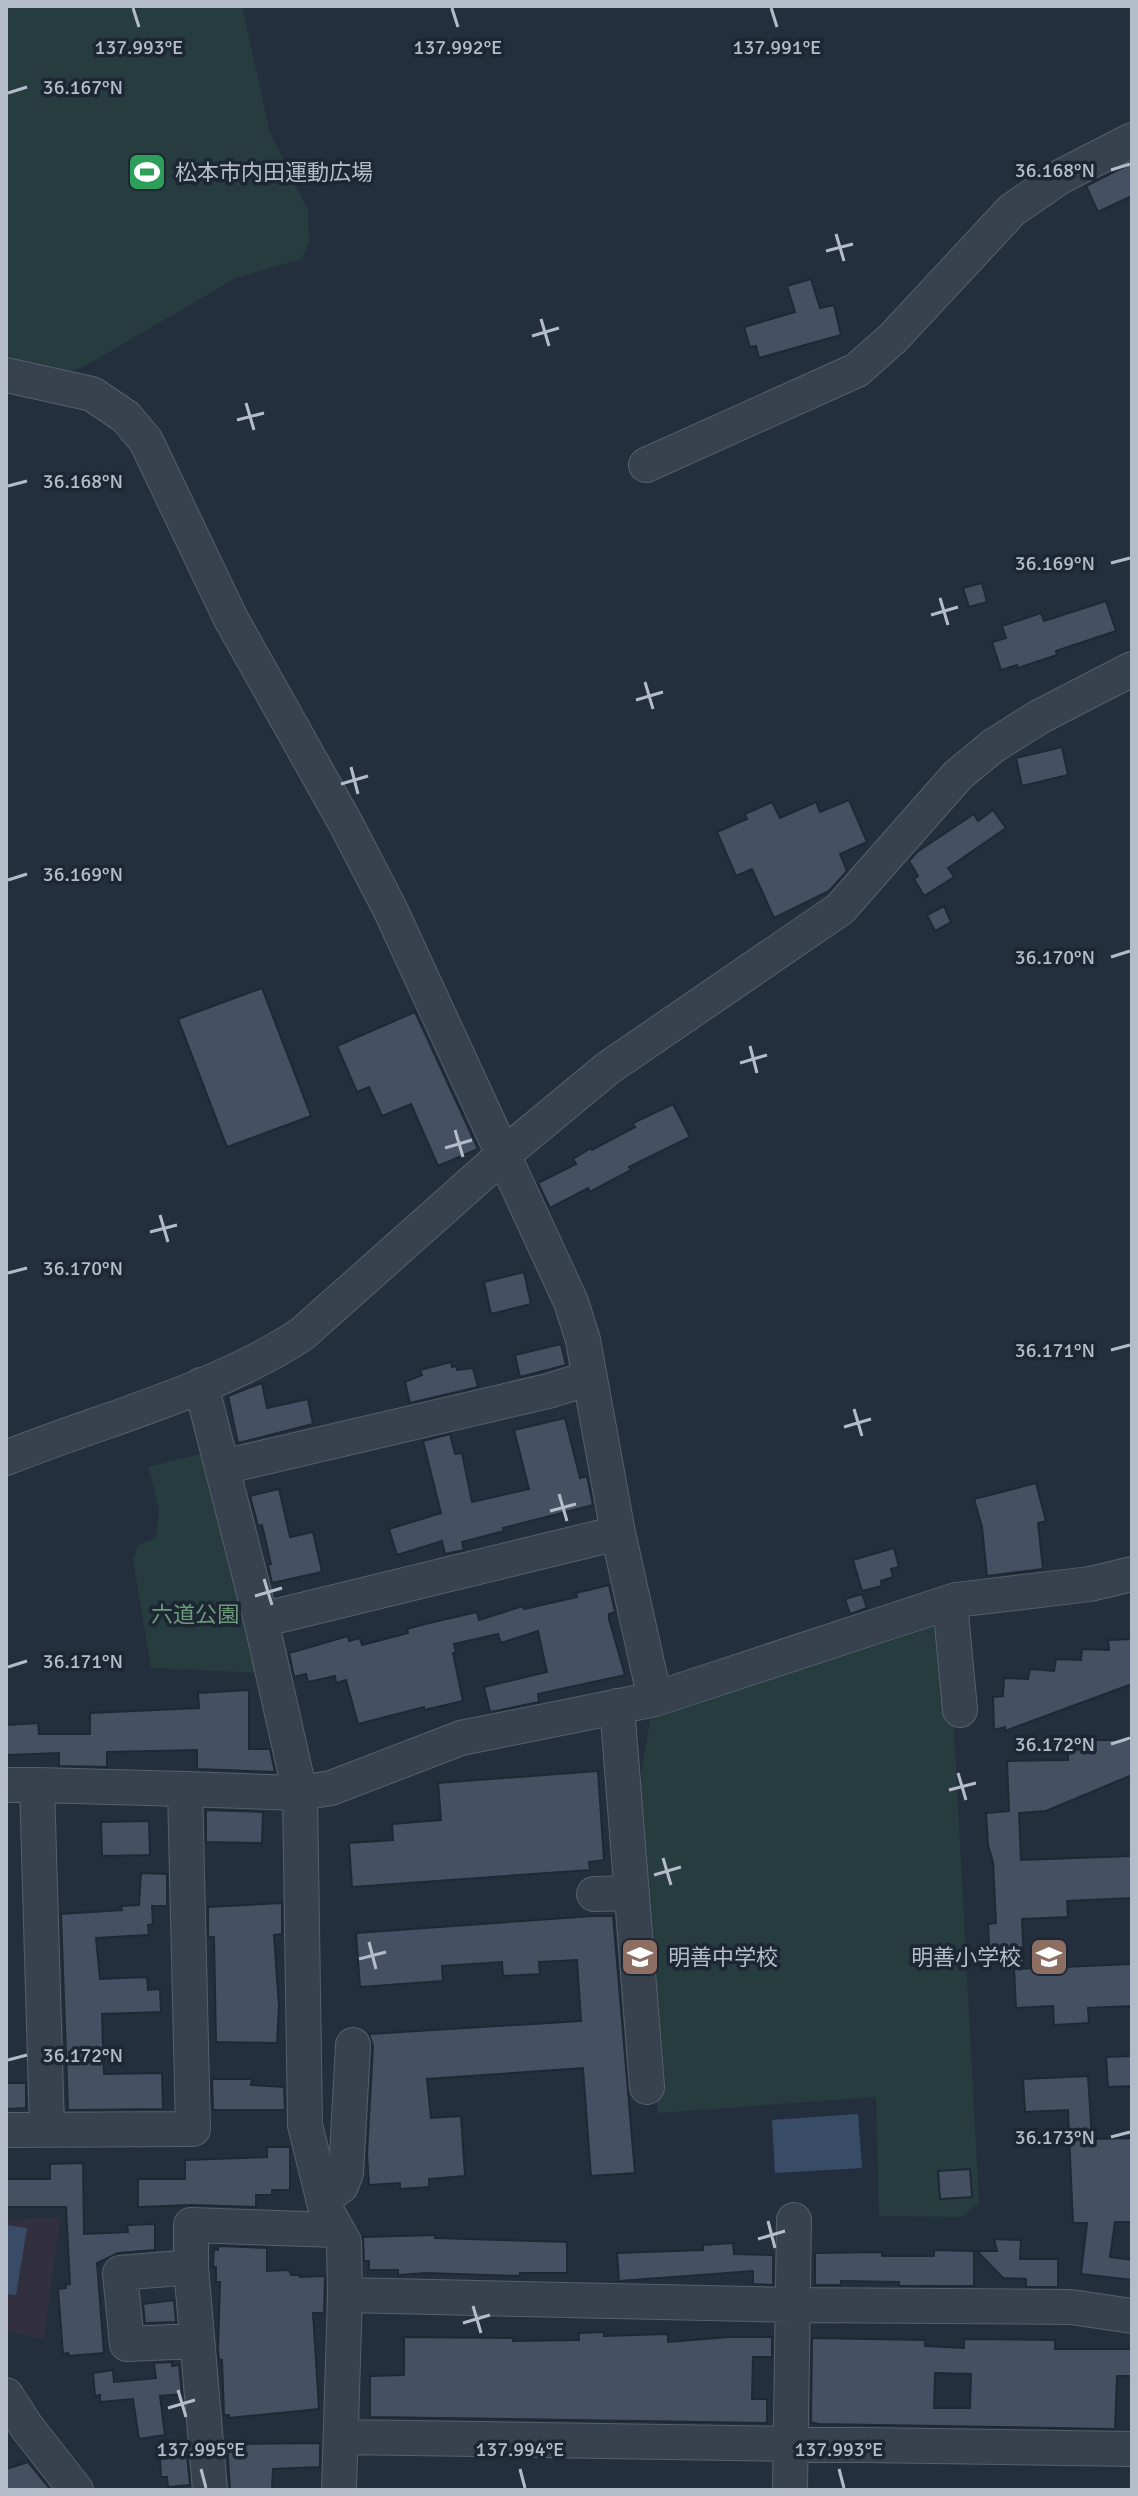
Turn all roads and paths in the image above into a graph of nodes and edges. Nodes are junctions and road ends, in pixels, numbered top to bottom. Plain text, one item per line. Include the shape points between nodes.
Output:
1 (1132, 140) edge
2 (6, 375) edge
3 (646, 465) dead end
4 (1132, 669) edge
5 (502, 1156) junction
6 (590, 1378) junction
7 (201, 1385) junction
8 (6, 1458) edge
9 (223, 1467) junction
10 (618, 1533) junction
11 (1132, 1574) edge
12 (951, 1611) junction
13 (261, 1620) junction
14 (655, 1699) junction
15 (617, 1706) junction
16 (960, 1710) dead end
17 (22, 1785) edge
18 (185, 1789) junction
19 (300, 1793) junction
20 (632, 1893) junction
21 (594, 1894) dead end
22 (353, 2045) dead end
23 (647, 2087) dead end
24 (47, 2129) junction
25 (6, 2130) edge
26 (331, 2207) junction
27 (794, 2220) dead end
28 (191, 2267) junction
29 (345, 2295) junction
30 (793, 2305) junction
31 (1132, 2316) edge
32 (196, 2341) junction
33 (6, 2395) edge
34 (341, 2437) junction
35 (790, 2445) junction
36 (1132, 2449) edge
37 (76, 2490) edge
38 (210, 2490) edge
39 (339, 2490) edge
40 (790, 2490) edge

1 - 3 street via 1060,177 1012,210 857,370
2 - 5 street via 92,394 126,417 146,441 231,619 390,909
4 - 5 street via 993,746 958,775 840,909 608,1068
5 - 6 street via 571,1302
5 - 7 street via 302,1334 268,1357
6 - 9 street
6 - 10 street
7 - 8 street
7 - 9 street
9 - 13 street
10 - 13 street
10 - 14 street
11 - 12 street
12 - 14 street
12 - 16 street
13 - 19 street
14 - 15 street
15 - 19 street via 461,1738 331,1788
15 - 20 street
17 - 18 street
17 - 24 street
18 - 19 street
18 - 24 street via 193,2129
19 - 26 street via 305,2125
20 - 21 street
20 - 23 street
22 - 26 street via 346,2173
24 - 25 street
26 - 28 street via 191,2225
26 - 29 street via 344,2242
27 - 30 street
28 - 32 street
28 - 32 street via 120,2273 127,2344
29 - 30 street
29 - 34 street
30 - 31 street via 1071,2307
30 - 35 street
32 - 38 street
33 - 37 street
34 - 35 street
34 - 39 street
35 - 36 street
35 - 40 street

